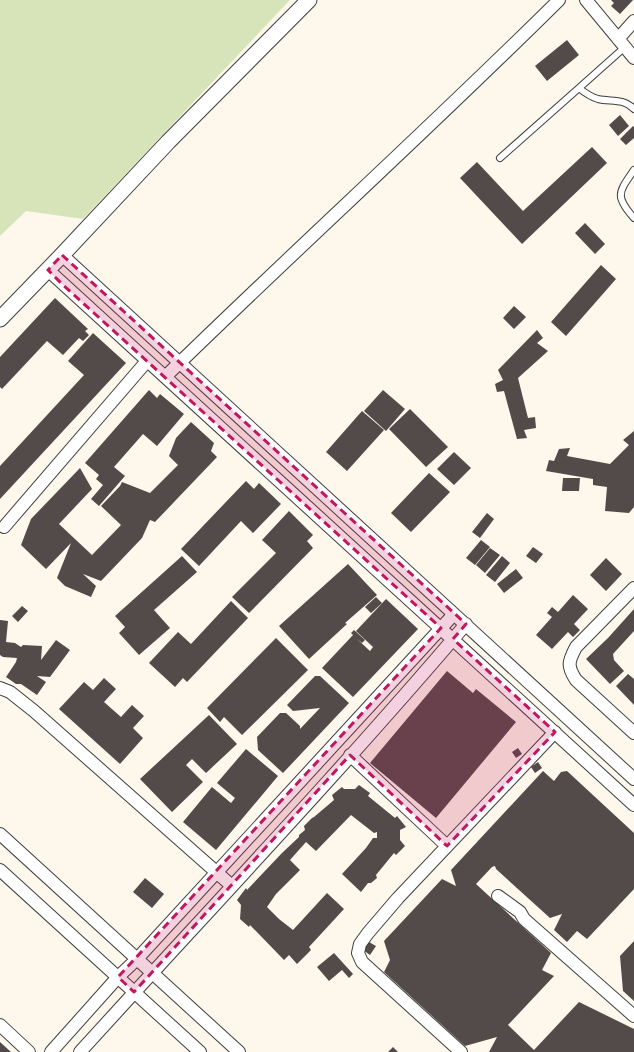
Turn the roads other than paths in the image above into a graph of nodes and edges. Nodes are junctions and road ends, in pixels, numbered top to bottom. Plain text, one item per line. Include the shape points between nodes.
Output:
1 (309, 0) edge
2 (559, 0) edge
3 (586, 0) edge
4 (634, 21) edge
5 (621, 43) junction
6 (634, 58) edge
7 (579, 88) junction
8 (634, 109) edge
9 (500, 158) dead end
10 (634, 170) edge
11 (634, 218) edge
12 (62, 255) junction
13 (48, 270) junction
14 (0, 319) edge
15 (147, 361) junction
16 (180, 363) junction
17 (166, 377) junction
18 (4, 527) dead end
19 (634, 588) edge
20 (454, 614) junction
21 (466, 624) junction
22 (441, 628) junction
23 (453, 639) junction
24 (0, 688) edge
25 (555, 732) junction
26 (634, 733) edge
27 (350, 755) junction
28 (634, 779) edge
29 (634, 805) edge
30 (0, 834) edge
31 (447, 846) junction
32 (0, 870) edge
33 (216, 873) junction
34 (232, 886) junction
35 (498, 896) dead end
36 (137, 959) junction
37 (152, 973) junction
38 (118, 977) junction
39 (134, 992) junction
40 (634, 1016) edge
41 (0, 1025) edge
42 (29, 1052) edge
43 (51, 1052) edge
44 (80, 1052) edge
45 (200, 1052) edge
46 (238, 1052) edge
47 (461, 1052) edge

1 - 12 street via 168,142
2 - 16 street
3 - 5 street
4 - 5 street
5 - 6 street
5 - 7 lane
7 - 8 lane via 600,100 617,100 629,104
7 - 9 lane
10 - 11 lane via 621,189 624,207
12 - 13 street
12 - 16 street
13 - 14 street
13 - 15 street
15 - 17 street
15 - 18 street
16 - 17 street
16 - 20 street
17 - 22 street
19 - 26 street via 576,648 568,664 576,680
20 - 21 street
20 - 22 street
21 - 23 street
21 - 28 street
22 - 23 street
22 - 33 street
23 - 25 street
23 - 27 street
24 - 33 street via 10,692 34,711
25 - 29 street
25 - 31 street
27 - 31 street
27 - 34 street
30 - 36 street
31 - 47 street via 368,933 360,944 358,953 362,962
32 - 38 street
33 - 34 street
33 - 36 street
34 - 37 street
35 - 40 street via 520,912 524,919
36 - 37 street
36 - 38 street
37 - 39 street
37 - 46 street
38 - 39 street
38 - 43 street
39 - 44 street
39 - 45 street
41 - 42 street

